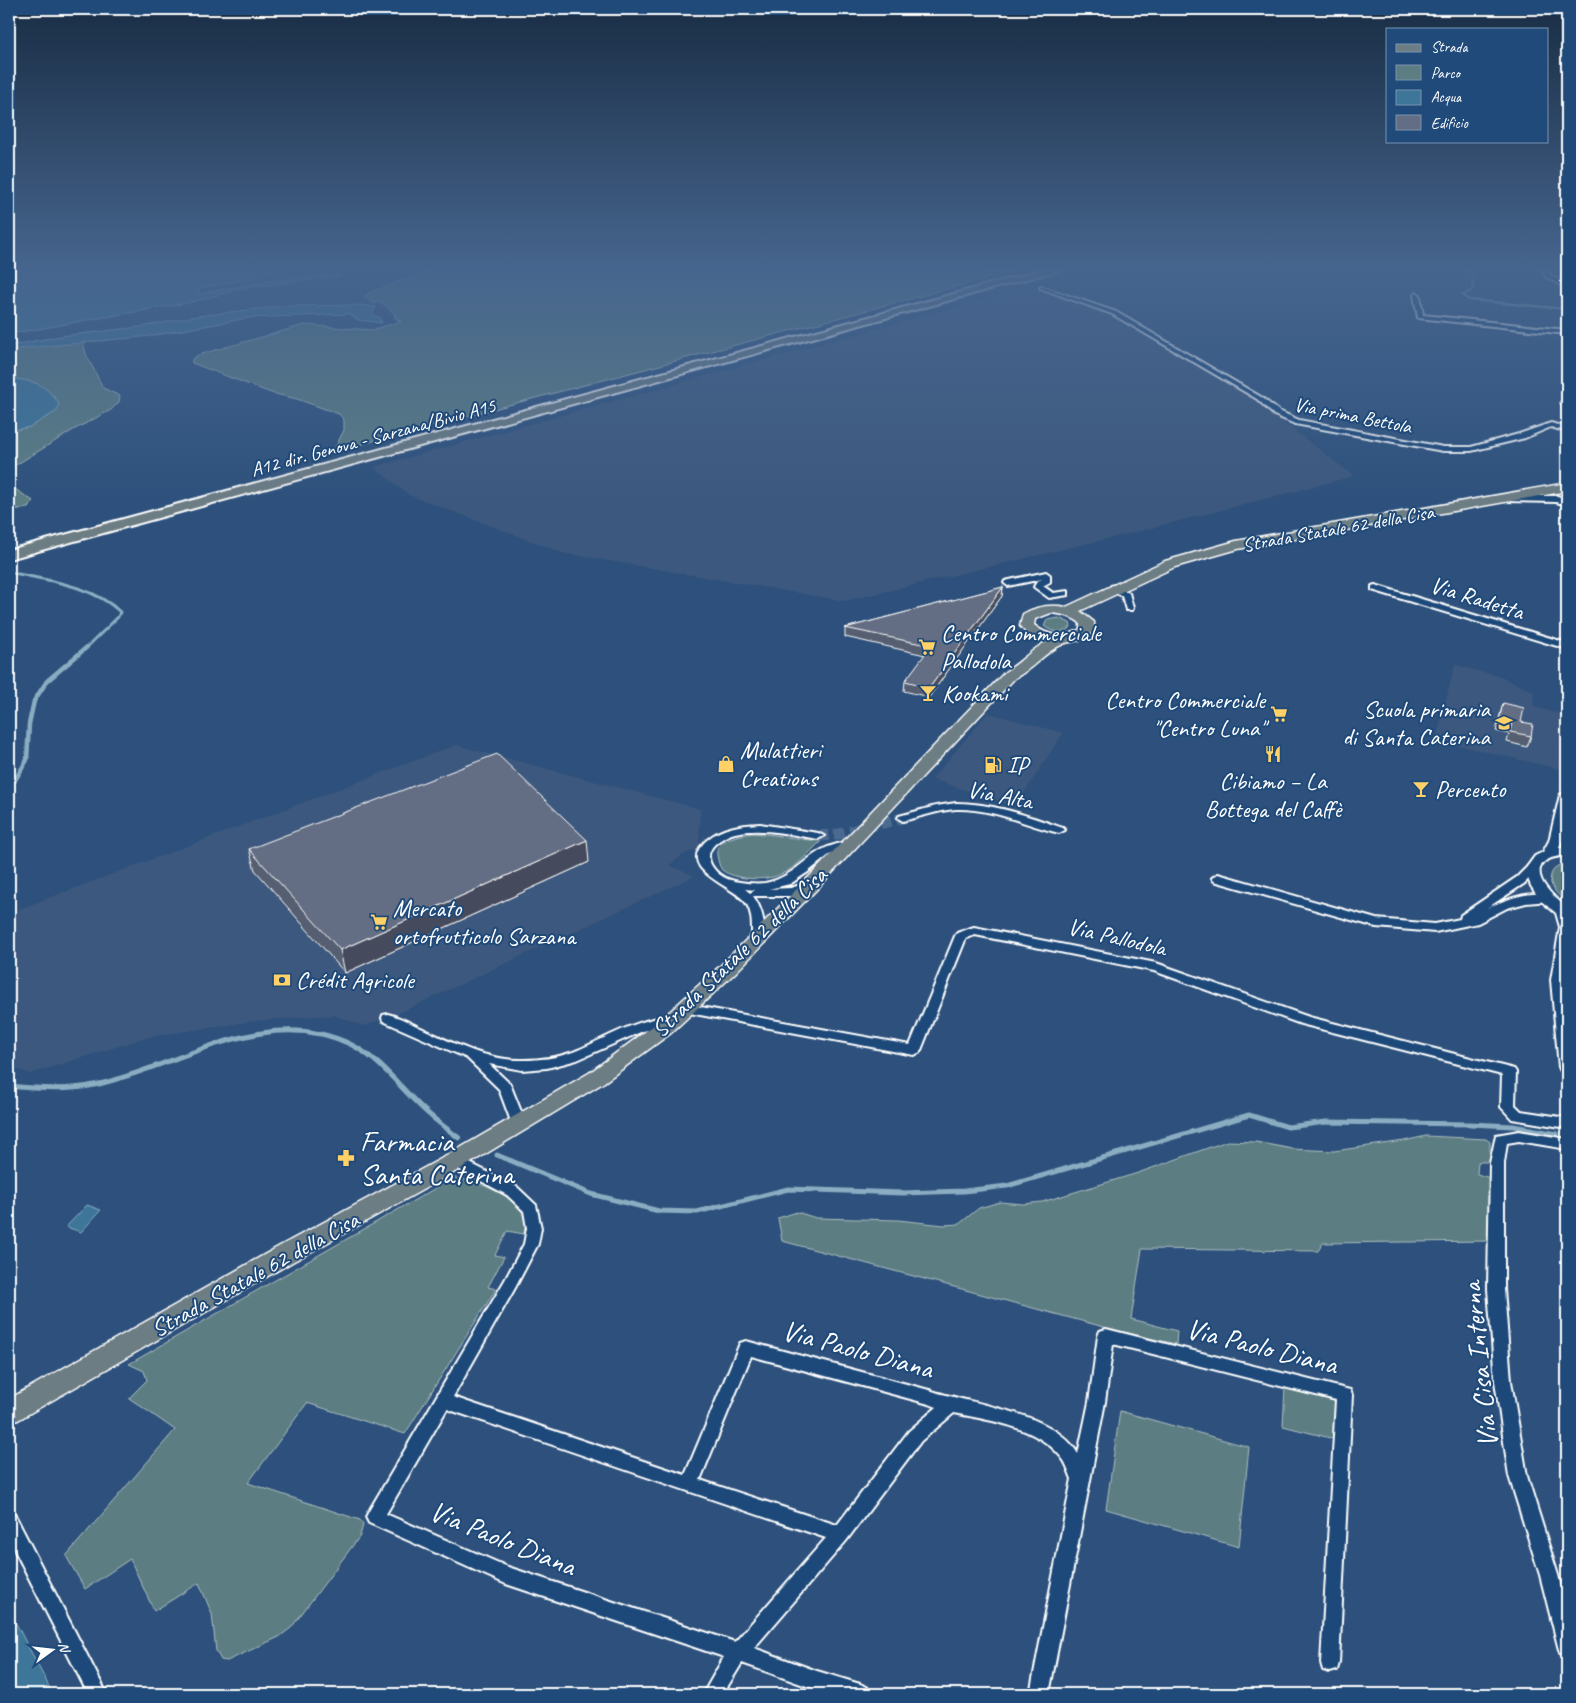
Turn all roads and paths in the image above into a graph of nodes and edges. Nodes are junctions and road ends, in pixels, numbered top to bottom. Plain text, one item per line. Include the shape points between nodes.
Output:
1 (753, 346) edge
2 (774, 346) edge
3 (1171, 346) edge
4 (1567, 398) edge
5 (1567, 407) edge
6 (1567, 430) edge
7 (1567, 489) edge
8 (1505, 499) junction
9 (1567, 502) edge
10 (9, 547) edge
11 (9, 555) edge
12 (1008, 582) dead end
13 (1114, 588) junction
14 (1375, 588) dead end
15 (1065, 593) dead end
16 (1128, 608) dead end
17 (1068, 611) junction
18 (1086, 622) junction
19 (1031, 630) junction
20 (1062, 639) junction
21 (1567, 646) edge
22 (1010, 675) junction
23 (1567, 795) edge
24 (903, 818) tunnel mouth
25 (1059, 830) dead end
26 (818, 836) tunnel mouth
27 (849, 844) junction
28 (1567, 851) edge
29 (1548, 855) junction
30 (1534, 866) junction
31 (1218, 878) dead end
32 (728, 883) junction
33 (811, 885) junction
34 (1545, 898) junction
35 (1565, 912) edge
36 (1455, 924) junction
37 (758, 940) junction
38 (1567, 957) edge
39 (1559, 980) junction
40 (678, 1014) junction
41 (388, 1018) dead end
42 (472, 1057) junction
43 (1567, 1067) edge
44 (1567, 1123) edge
45 (519, 1124) junction
46 (1567, 1144) edge
47 (456, 1162) junction
48 (442, 1400) junction
49 (951, 1405) junction
50 (9, 1412) edge
51 (1081, 1479) junction
52 (690, 1483) junction
53 (9, 1521) edge
54 (840, 1535) junction
55 (1567, 1646) edge
56 (738, 1652) junction
57 (1330, 1663) dead end
58 (98, 1694) edge
59 (712, 1694) edge
60 (860, 1694) edge
61 (1040, 1694) edge

1 - 10 highway
2 - 11 highway, A12 dir. Genova - Sarzana/Bivio A15
3 - 6 street, Via prima Bettola via 1259,398 1281,417 1298,422 1443,449 1471,450 1551,424
4 - 5 street
7 - 8 main road, Strada Statale 62 della Cisa
8 - 9 street via 1557,499
8 - 13 main road, Strada Statale 62 della Cisa via 1236,545 1170,564
12 - 15 street via 1046,575 1046,582 1040,583 1038,588 1052,596
13 - 16 street via 1126,595
13 - 17 main road, Strada Statale 62 della Cisa
13 - 18 main road, Strada Statale 62 della Cisa via 1092,605
14 - 21 street, Via Radetta
17 - 18 main road
17 - 19 main road, Strada Statale 62 della Cisa via 1051,609 1032,614 1026,621
18 - 20 main road, Strada Statale 62 della Cisa via 1088,627 1084,633
19 - 20 main road via 1048,638
19 - 22 main road, Strada Statale 62 della Cisa via 1030,648 1012,668
20 - 22 main road, Strada Statale 62 della Cisa via 1040,651
22 - 27 main road, Strada Statale 62 della Cisa
23 - 29 street via 1556,840
24 - 25 street, Via Alta via 934,809 980,807
26 - 32 street via 754,828 713,838 702,860 708,871
27 - 32 street via 825,852 786,881 763,887
27 - 33 main road, Strada Statale 62 della Cisa
28 - 29 street
29 - 30 street
30 - 34 street via 1536,887
30 - 36 street via 1522,880
31 - 36 street via 1376,923 1435,928
32 - 33 street via 764,894 792,892
32 - 37 street via 750,898 759,924
33 - 37 main road, Strada Statale 62 della Cisa
34 - 35 street
34 - 36 street via 1503,905 1474,920
35 - 39 street via 1567,927
37 - 40 main road, Strada Statale 62 della Cisa
38 - 39 street
39 - 43 street
40 - 42 street via 573,1057 536,1066 515,1066
40 - 44 street, Via Pallodola via 914,1050 961,936 974,931 1156,967 1306,1020 1509,1072 1508,1107 1517,1115
40 - 45 main road, Strada Statale 62 della Cisa via 596,1078
41 - 42 street
42 - 45 street via 505,1087
45 - 47 main road, Strada Statale 62 della Cisa
46 - 55 street, Via Cisa Interna via 1519,1136 1501,1140 1497,1164 1496,1289 1502,1381 1518,1476
47 - 48 street, Via Paolo Diana via 512,1191 530,1209 534,1228 531,1244 510,1284
47 - 50 main road, Strada Statale 62 della Cisa via 286,1254
48 - 52 street
48 - 56 street, Via Paolo Diana via 376,1518 506,1575
49 - 51 street, Via Paolo Diana via 1030,1426 1050,1435 1069,1453
49 - 52 street, Via Paolo Diana via 746,1348
49 - 54 street, Via Paolo Diana via 916,1436
51 - 57 street, Via Paolo Diana via 1106,1336 1344,1395
51 - 61 street, Via Paolo Diana
52 - 54 street
53 - 58 street
54 - 56 street, Via Paolo Diana
56 - 59 street, Via Paolo Diana
56 - 60 street, Via Paolo Diana

